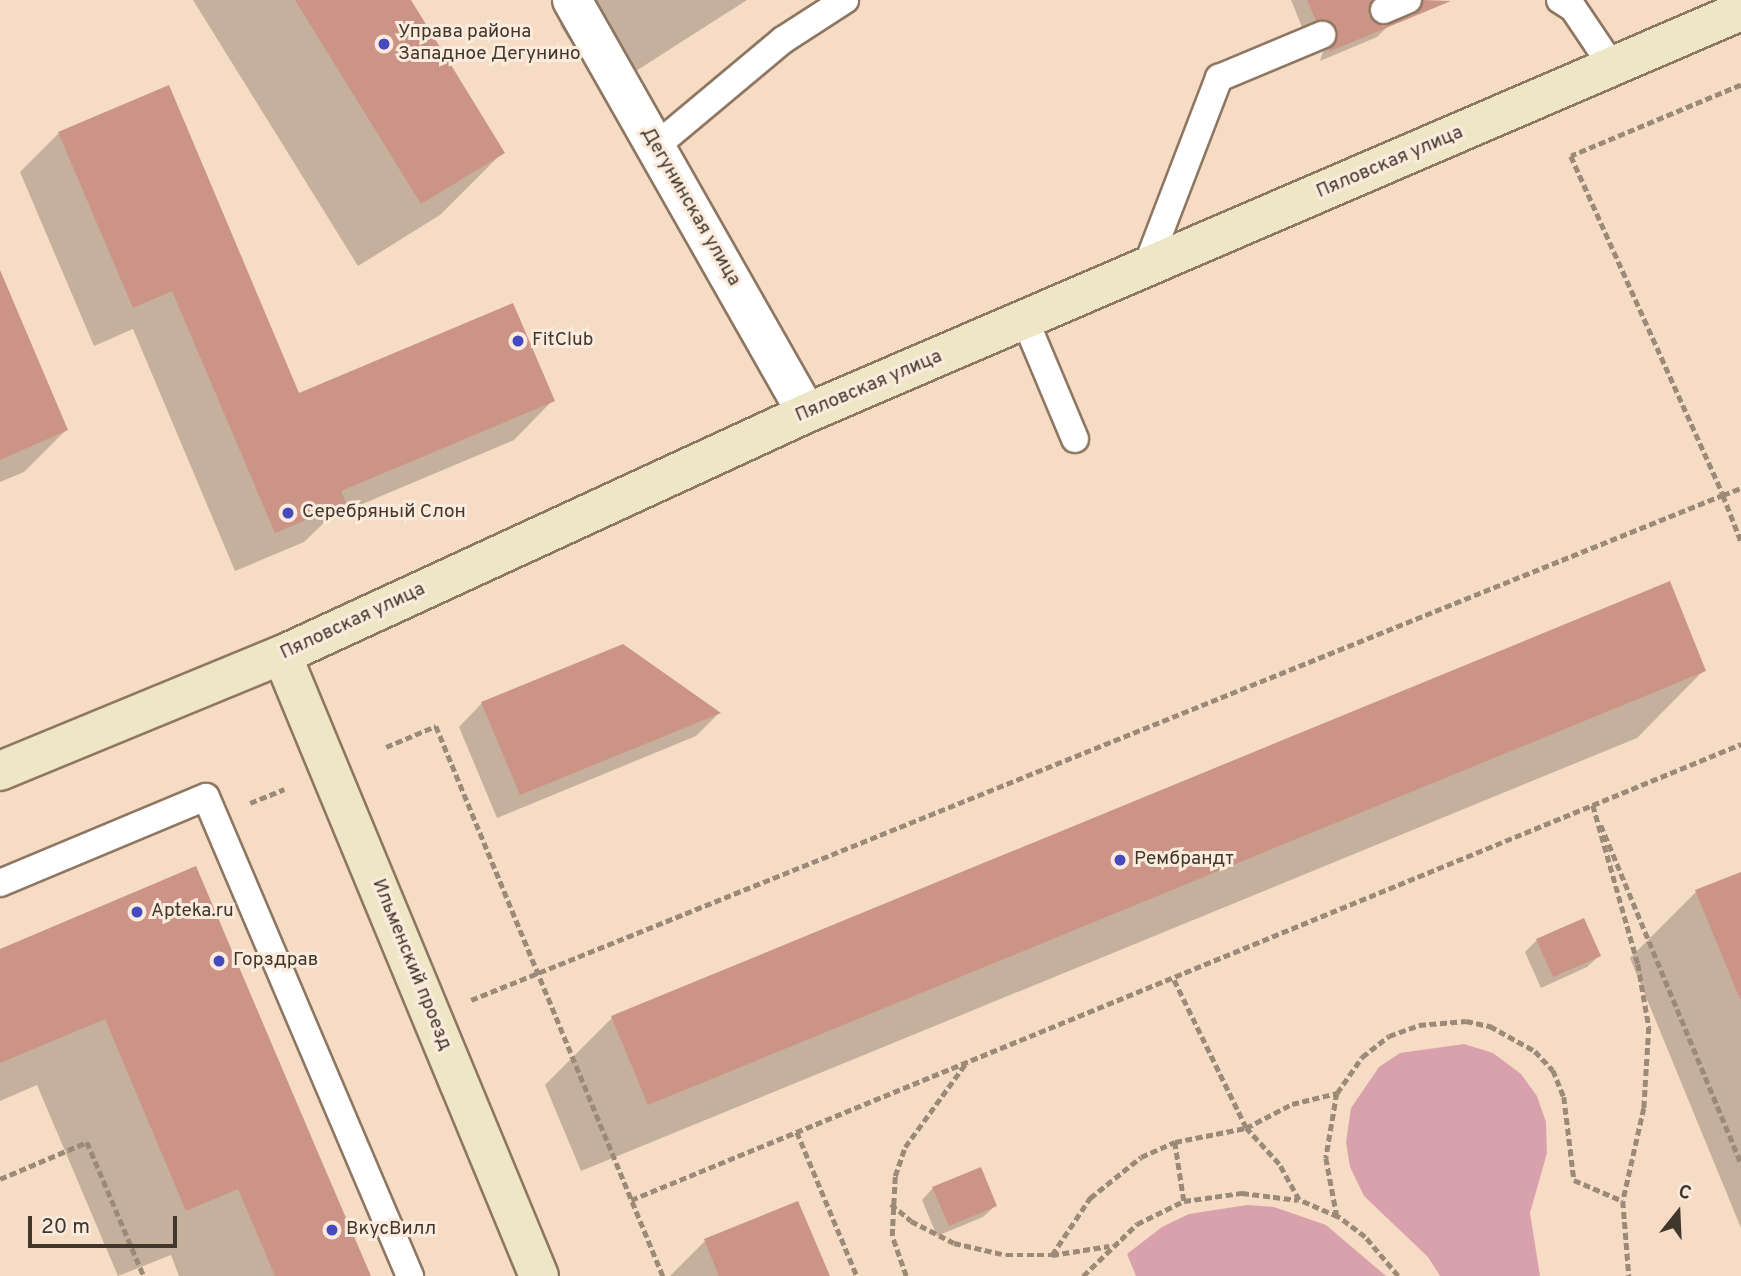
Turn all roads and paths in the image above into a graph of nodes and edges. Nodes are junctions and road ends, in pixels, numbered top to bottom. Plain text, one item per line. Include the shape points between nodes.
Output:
1 (572, 0) edge
2 (845, 0) edge
3 (1560, 0) edge
4 (1741, 11) edge
5 (1322, 36) dead end
6 (1612, 66) junction
7 (1741, 85) edge
8 (656, 147) junction
9 (1146, 268) junction
10 (1026, 320) junction
11 (807, 413) junction
12 (1075, 439) dead end
13 (1741, 488) edge
14 (1723, 495) junction
15 (1741, 541) edge
16 (282, 655) junction
17 (1741, 744) edge
18 (386, 747) dead end
19 (0, 771) edge
20 (1593, 805) junction
21 (0, 883) edge
22 (538, 973) junction
23 (1173, 978) junction
24 (432, 1016) junction
25 (968, 1062) junction
26 (1337, 1093) junction
27 (1246, 1128) junction
28 (797, 1132) junction
29 (1175, 1142) junction
30 (1741, 1163) edge
31 (0, 1179) edge
32 (631, 1200) junction
33 (1299, 1200) junction
34 (1184, 1201) junction
35 (1623, 1201) junction
36 (890, 1203) junction
37 (1338, 1217) junction
38 (1109, 1246) junction
39 (1052, 1255) junction
40 (144, 1276) edge
41 (410, 1276) edge
42 (539, 1276) edge
43 (663, 1276) edge
44 (857, 1276) edge
45 (906, 1276) edge
46 (1083, 1276) edge
47 (1398, 1276) edge
48 (1629, 1276) edge

1 - 8 street, Дегунинская улица
2 - 8 lane via 783,40
3 - 6 lane via 1573,8
4 - 6 street, Пяловская улица
5 - 9 lane via 1219,78
6 - 9 street, Пяловская улица
7 - 14 path via 1571,156
8 - 11 street, Дегунинская улица
9 - 10 street, Пяловская улица
10 - 11 street, Пяловская улица
10 - 12 lane
11 - 16 street, Пяловская улица
13 - 14 path
14 - 15 path
14 - 22 path
16 - 19 street, Пяловская улица
16 - 24 street, Ильменский проезд
17 - 20 path
18 - 22 path via 436,726
20 - 23 path
20 - 30 path
20 - 35 path via 1638,964 1649,1027 1644,1108
21 - 41 lane via 206,797
22 - 24 path
22 - 32 path
23 - 25 path
23 - 27 path
24 - 42 street, Ильменский проезд
25 - 28 path
25 - 36 path via 905,1147
26 - 27 path via 1292,1104
26 - 35 path via 1362,1057 1389,1036 1444,1021 1490,1026 1525,1044 1553,1070 1571,1125 1576,1183
26 - 37 path via 1326,1158
27 - 29 path
27 - 33 path via 1279,1164
28 - 32 path
28 - 44 path
29 - 34 path
29 - 39 path via 1114,1175 1077,1212
31 - 40 path via 87,1142
32 - 43 path
33 - 34 path via 1242,1193
33 - 37 path
34 - 38 path via 1137,1224
35 - 48 path
36 - 39 path via 911,1221 954,1242 1006,1255
36 - 45 path via 892,1236
37 - 47 path via 1365,1237
38 - 39 path
38 - 46 path

